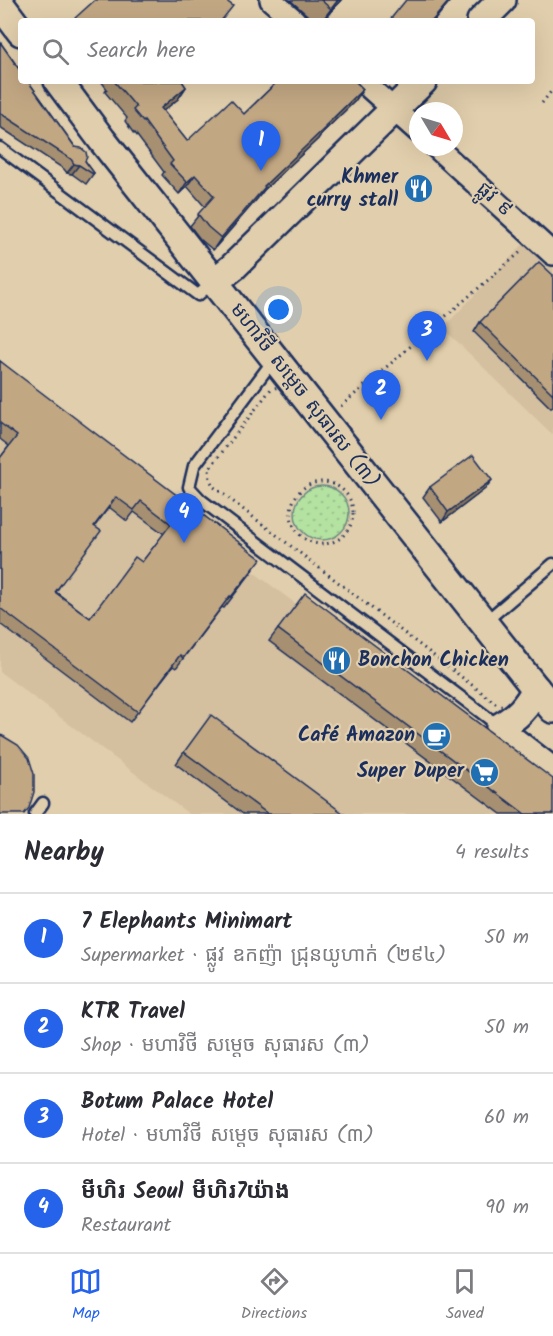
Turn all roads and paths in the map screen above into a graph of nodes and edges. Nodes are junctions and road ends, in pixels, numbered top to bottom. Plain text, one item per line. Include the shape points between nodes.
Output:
1 (272, 0) edge
2 (502, 0) edge
3 (0, 4) edge
4 (292, 18) edge
5 (484, 18) edge
6 (18, 28) edge
7 (60, 84) edge
8 (365, 84) edge
9 (420, 84) edge
10 (553, 89) edge
11 (543, 103) dead end
12 (395, 110) junction
13 (409, 123) edge
14 (0, 148) edge
15 (446, 156) edge
16 (536, 238) junction
17 (553, 254) edge
18 (214, 282) junction
19 (276, 361) junction
20 (324, 421) junction
21 (351, 525) joint
22 (553, 564) edge
23 (483, 623) junction
24 (528, 692) junction
25 (553, 709) edge
26 (500, 727) junction
27 (553, 768) edge
28 (43, 803) dead end
29 (34, 814) edge

1 - 4 street
2 - 5 street
3 - 6 street
7 - 18 street, មហាវិថី សម្តេច សុធារស (៣)
8 - 12 street
9 - 12 street
10 - 11 path
12 - 13 street
12 - 18 street
14 - 18 lane via 198,295
15 - 16 street, ផ្លូវ ៩
16 - 17 street, ផ្លូវ ៩
16 - 20 path
18 - 19 street, មហាវិថី សម្តេច សុធារស (៣)
19 - 20 street, មហាវិថី សម្តេច សុធារស (៣)
19 - 26 lane via 194,466 189,487
20 - 23 street, មហាវិថី សម្តេច សុធារស (៣)
21 - 21 path via 334,542 316,544 306,540 293,525 294,498 311,483 338,486 351,500
22 - 23 lane
23 - 24 street, មហាវិថី សម្តេច សុធារស (៣)
24 - 24 path via 518,686 285,391 279,387 271,389 209,469 214,487 498,705 506,706
24 - 25 street, មហាវិថី សម្តេច សុធារស (៣)
24 - 26 street via 522,712
26 - 27 street
28 - 29 lane

